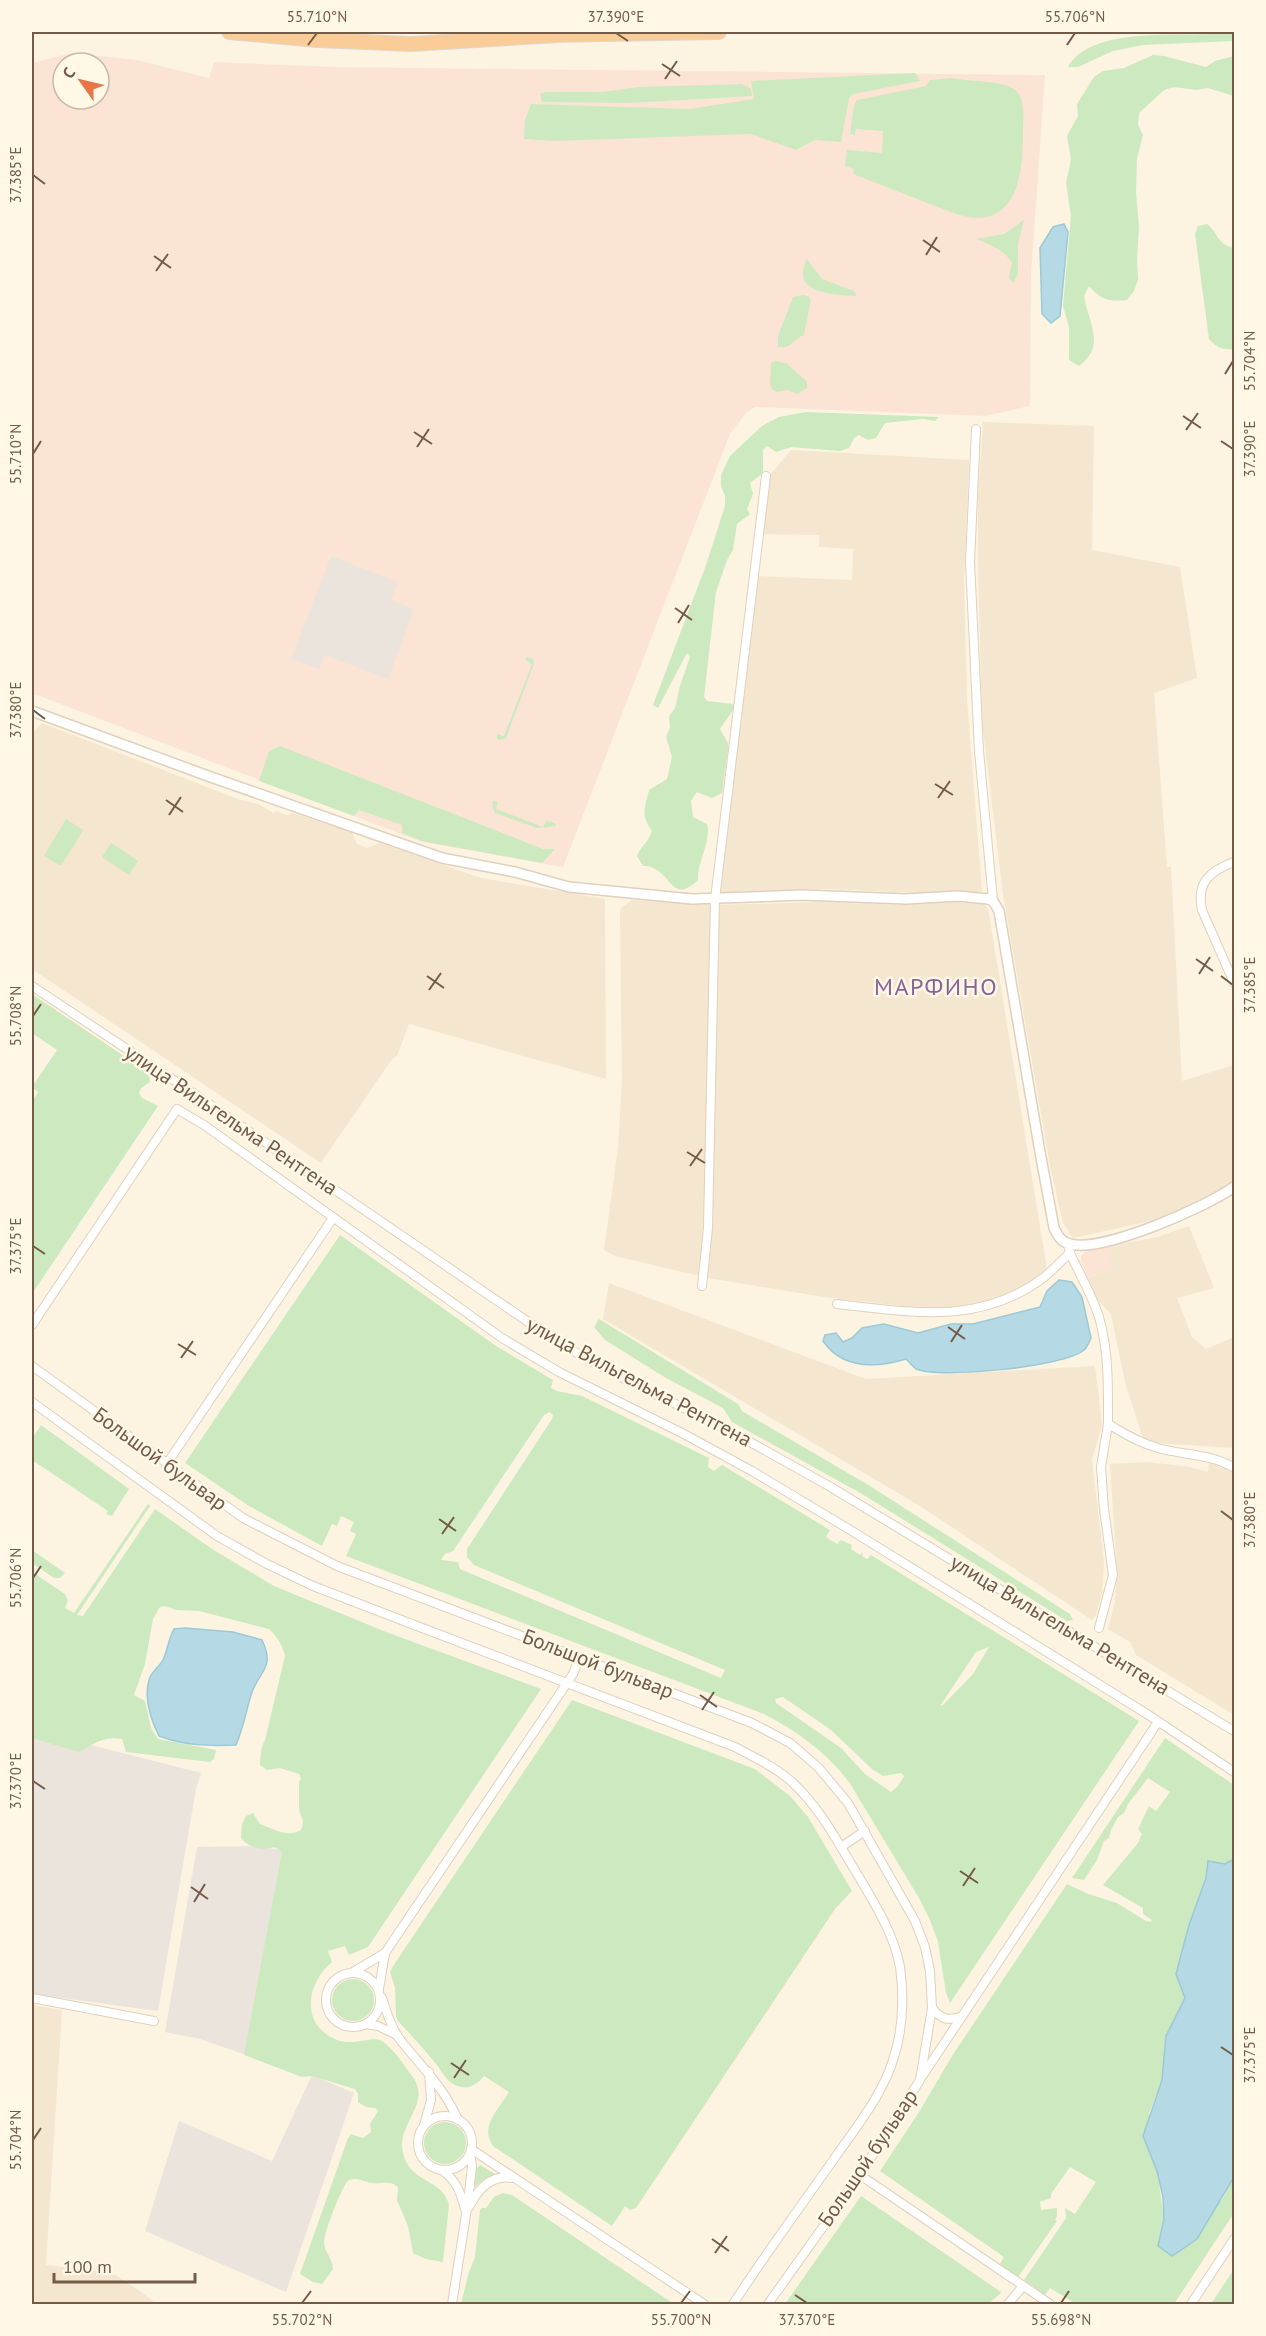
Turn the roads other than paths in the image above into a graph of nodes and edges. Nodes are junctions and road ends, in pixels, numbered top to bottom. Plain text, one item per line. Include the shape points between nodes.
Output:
1 (229, 32) edge
2 (493, 32) edge
3 (719, 32) edge
4 (558, 35) junction
5 (976, 429) dead end
6 (766, 476) dead end
7 (32, 711) edge
8 (1234, 862) edge
9 (715, 899) junction
10 (993, 901) junction
11 (1234, 983) edge
12 (32, 986) edge
13 (1234, 1187) edge
14 (333, 1218) junction
15 (1069, 1248) junction
16 (702, 1286) dead end
17 (837, 1304) dead end
18 (32, 1325) edge
19 (32, 1366) edge
20 (32, 1402) edge
21 (1108, 1424) junction
22 (166, 1465) junction
23 (1234, 1468) edge
24 (1099, 1628) dead end
25 (579, 1657) junction
26 (566, 1684) junction
27 (1158, 1722) junction
28 (1234, 1731) edge
29 (1234, 1772) edge
30 (865, 1831) junction
31 (841, 1847) junction
32 (385, 1953) junction
33 (351, 1972) junction
34 (380, 1993) junction
35 (32, 1998) edge
36 (932, 2008) junction
37 (960, 2017) junction
38 (154, 2021) dead end
39 (366, 2024) junction
40 (397, 2035) junction
41 (428, 2071) junction
42 (920, 2080) junction
43 (458, 2120) junction
44 (422, 2130) junction
45 (470, 2152) junction
46 (442, 2170) junction
47 (860, 2175) junction
48 (516, 2178) junction
49 (466, 2213) junction
50 (1234, 2239) edge
51 (1023, 2286) junction
52 (452, 2304) edge
53 (704, 2304) edge
54 (733, 2304) edge
55 (768, 2304) edge
56 (1008, 2304) edge
57 (1050, 2304) edge
58 (1191, 2304) edge

1 - 4 highway via 411,44
2 - 4 highway
3 - 4 highway
5 - 10 street via 970,562 979,751
6 - 9 street
7 - 9 street via 442,858 568,887
8 - 11 street via 1209,874 1200,902
9 - 10 street via 958,896
9 - 16 street via 708,1228
10 - 15 street via 999,911 1051,1212 1058,1236
12 - 28 street, улица Вильгельма Рентгена via 533,1327 829,1486
13 - 15 street via 1142,1231
14 - 18 street, улица Вильгельма Рентгена via 177,1109
14 - 22 street
14 - 27 street, улица Вильгельма Рентгена via 540,1361 762,1477
15 - 17 street via 1043,1278 984,1308 947,1313
15 - 21 street via 1106,1341
19 - 22 street, Большой бульвар
20 - 26 street, Большой бульвар via 217,1536 267,1564 313,1586
21 - 23 street via 1134,1440
21 - 24 street via 1101,1467 1113,1575
22 - 25 street, Большой бульвар via 243,1518 304,1551
25 - 26 street
25 - 30 street, Большой бульвар via 752,1723 790,1743 819,1767
26 - 31 street, Большой бульвар via 696,1732 768,1765 807,1798
26 - 32 street
27 - 29 street, улица Вильгельма Рентгена
27 - 37 street
30 - 31 street
30 - 36 street, Большой бульвар via 915,1921 925,1947
31 - 54 street, Большой бульвар via 889,1932 899,1965 902,1993 894,2056 882,2087 854,2131
32 - 33 street
32 - 34 street
33 - 34 street via 368,1976
33 - 39 street via 331,1984 327,2008 343,2025
34 - 39 street via 378,2012
34 - 40 street
35 - 38 street
36 - 37 street via 944,2019
36 - 42 street, Большой бульвар
37 - 42 street
39 - 40 street
40 - 41 street
41 - 43 street
41 - 44 street via 431,2100
42 - 47 street, Большой бульвар
43 - 44 street via 438,2117
43 - 45 street via 468,2130
44 - 46 street via 418,2143 421,2156 430,2166
45 - 46 street via 461,2165
45 - 48 street
45 - 49 street
46 - 49 street via 460,2191
47 - 51 street
47 - 55 street, Большой бульвар
48 - 49 street via 504,2176 487,2182
48 - 53 street
49 - 52 street
50 - 58 street
51 - 56 street
51 - 57 street

